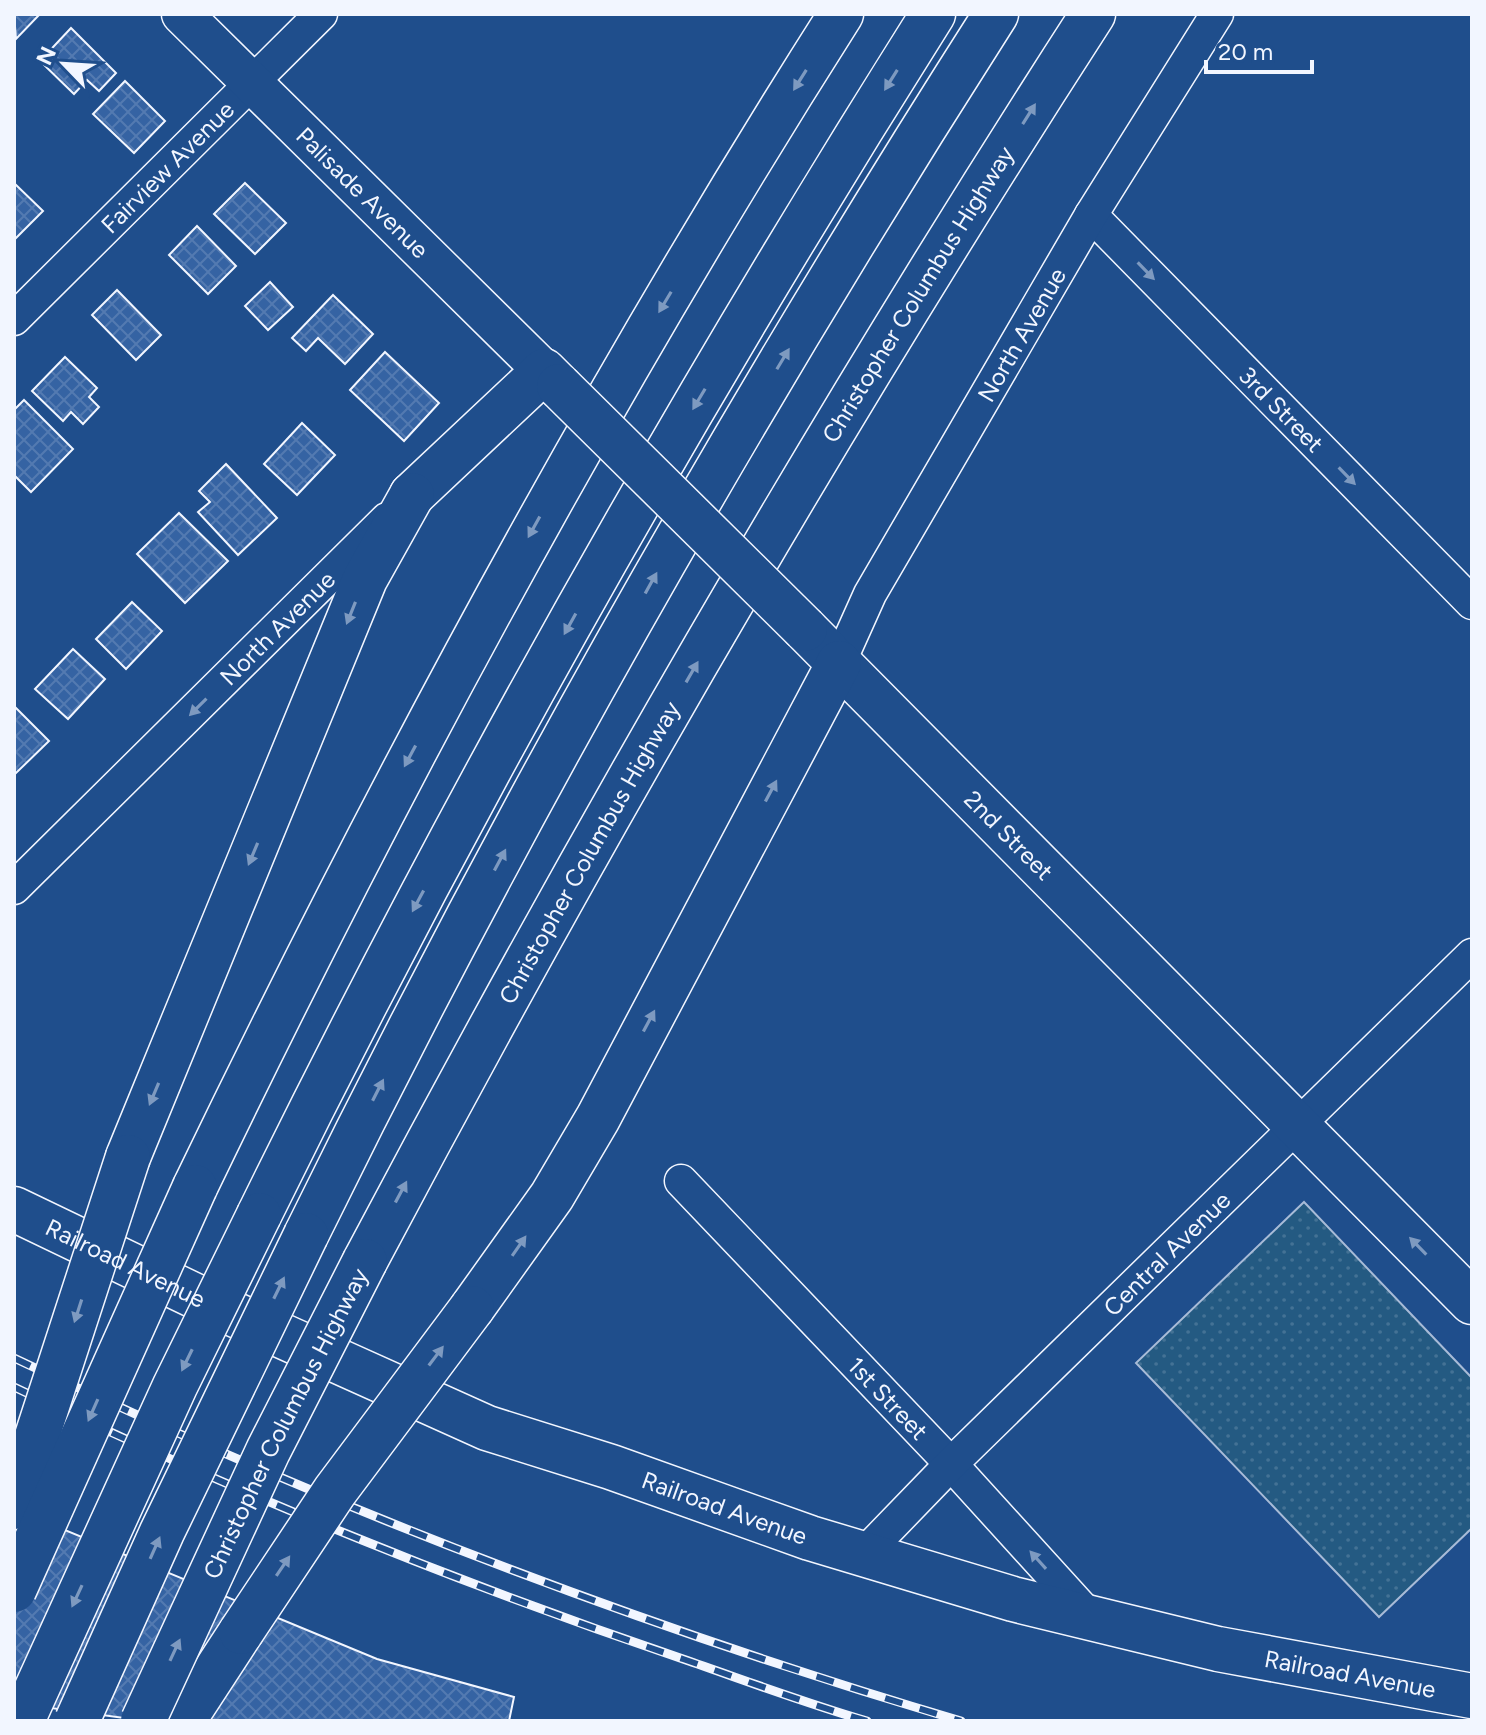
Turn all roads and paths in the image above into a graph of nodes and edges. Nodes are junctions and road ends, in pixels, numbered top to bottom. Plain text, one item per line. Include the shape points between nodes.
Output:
1 (182, 14) edge
2 (321, 14) edge
3 (841, 14) edge
4 (933, 14) edge
5 (996, 14) edge
6 (1093, 14) edge
7 (1217, 14) edge
8 (249, 84) junction
9 (1091, 215) junction
10 (14, 319) edge
11 (552, 379) junction
12 (412, 495) junction
13 (1472, 603) edge
14 (839, 663) junction
15 (14, 888) edge
16 (1472, 955) edge
17 (1300, 1125) junction
18 (681, 1181) dead end
19 (14, 1209) edge
20 (1472, 1302) edge
21 (951, 1464) junction
22 (14, 1507) edge
23 (863, 1555) junction
24 (14, 1590) edge
25 (1091, 1618) junction
26 (1472, 1696) edge
27 (22, 1721) edge
28 (77, 1721) edge
29 (143, 1721) edge
30 (183, 1721) edge

1 - 8 street, Palisade Avenue
2 - 8 street, Fairview Avenue
3 -> 24 main road, bridge via 503,582 325,921 195,1187
4 -> 27 main road, bridge via 790,245 594,581 414,908 175,1386
28 -> 5 main road, bridge via 168,1519 437,976 664,560
29 -> 6 main road, Christopher Columbus Highway, bridge via 268,1451 532,951 854,398
7 - 9 street, North Avenue
8 - 10 street, Fairview Avenue
8 - 11 street, Palisade Avenue
9 -> 13 street, 3rd Street
9 - 14 street, North Avenue via 870,594
11 - 12 main road, North Avenue
11 - 14 main road, 2nd Street, bridge
12 -> 15 street, North Avenue
12 -> 22 main road, bridge via 365,579 128,1157
14 - 17 main road, 2nd Street
30 -> 14 main road, bridge via 308,1530 544,1208 598,1118
16 - 17 street, Central Avenue
20 -> 17 main road, 2nd Street
17 - 21 street, Central Avenue
18 - 21 street, 1st Street
19 - 23 main road, Railroad Avenue via 487,1428
21 - 23 street, Central Avenue
25 -> 21 street, 1st Street
23 - 25 main road, Railroad Avenue
25 - 26 main road, Railroad Avenue via 1218,1649

